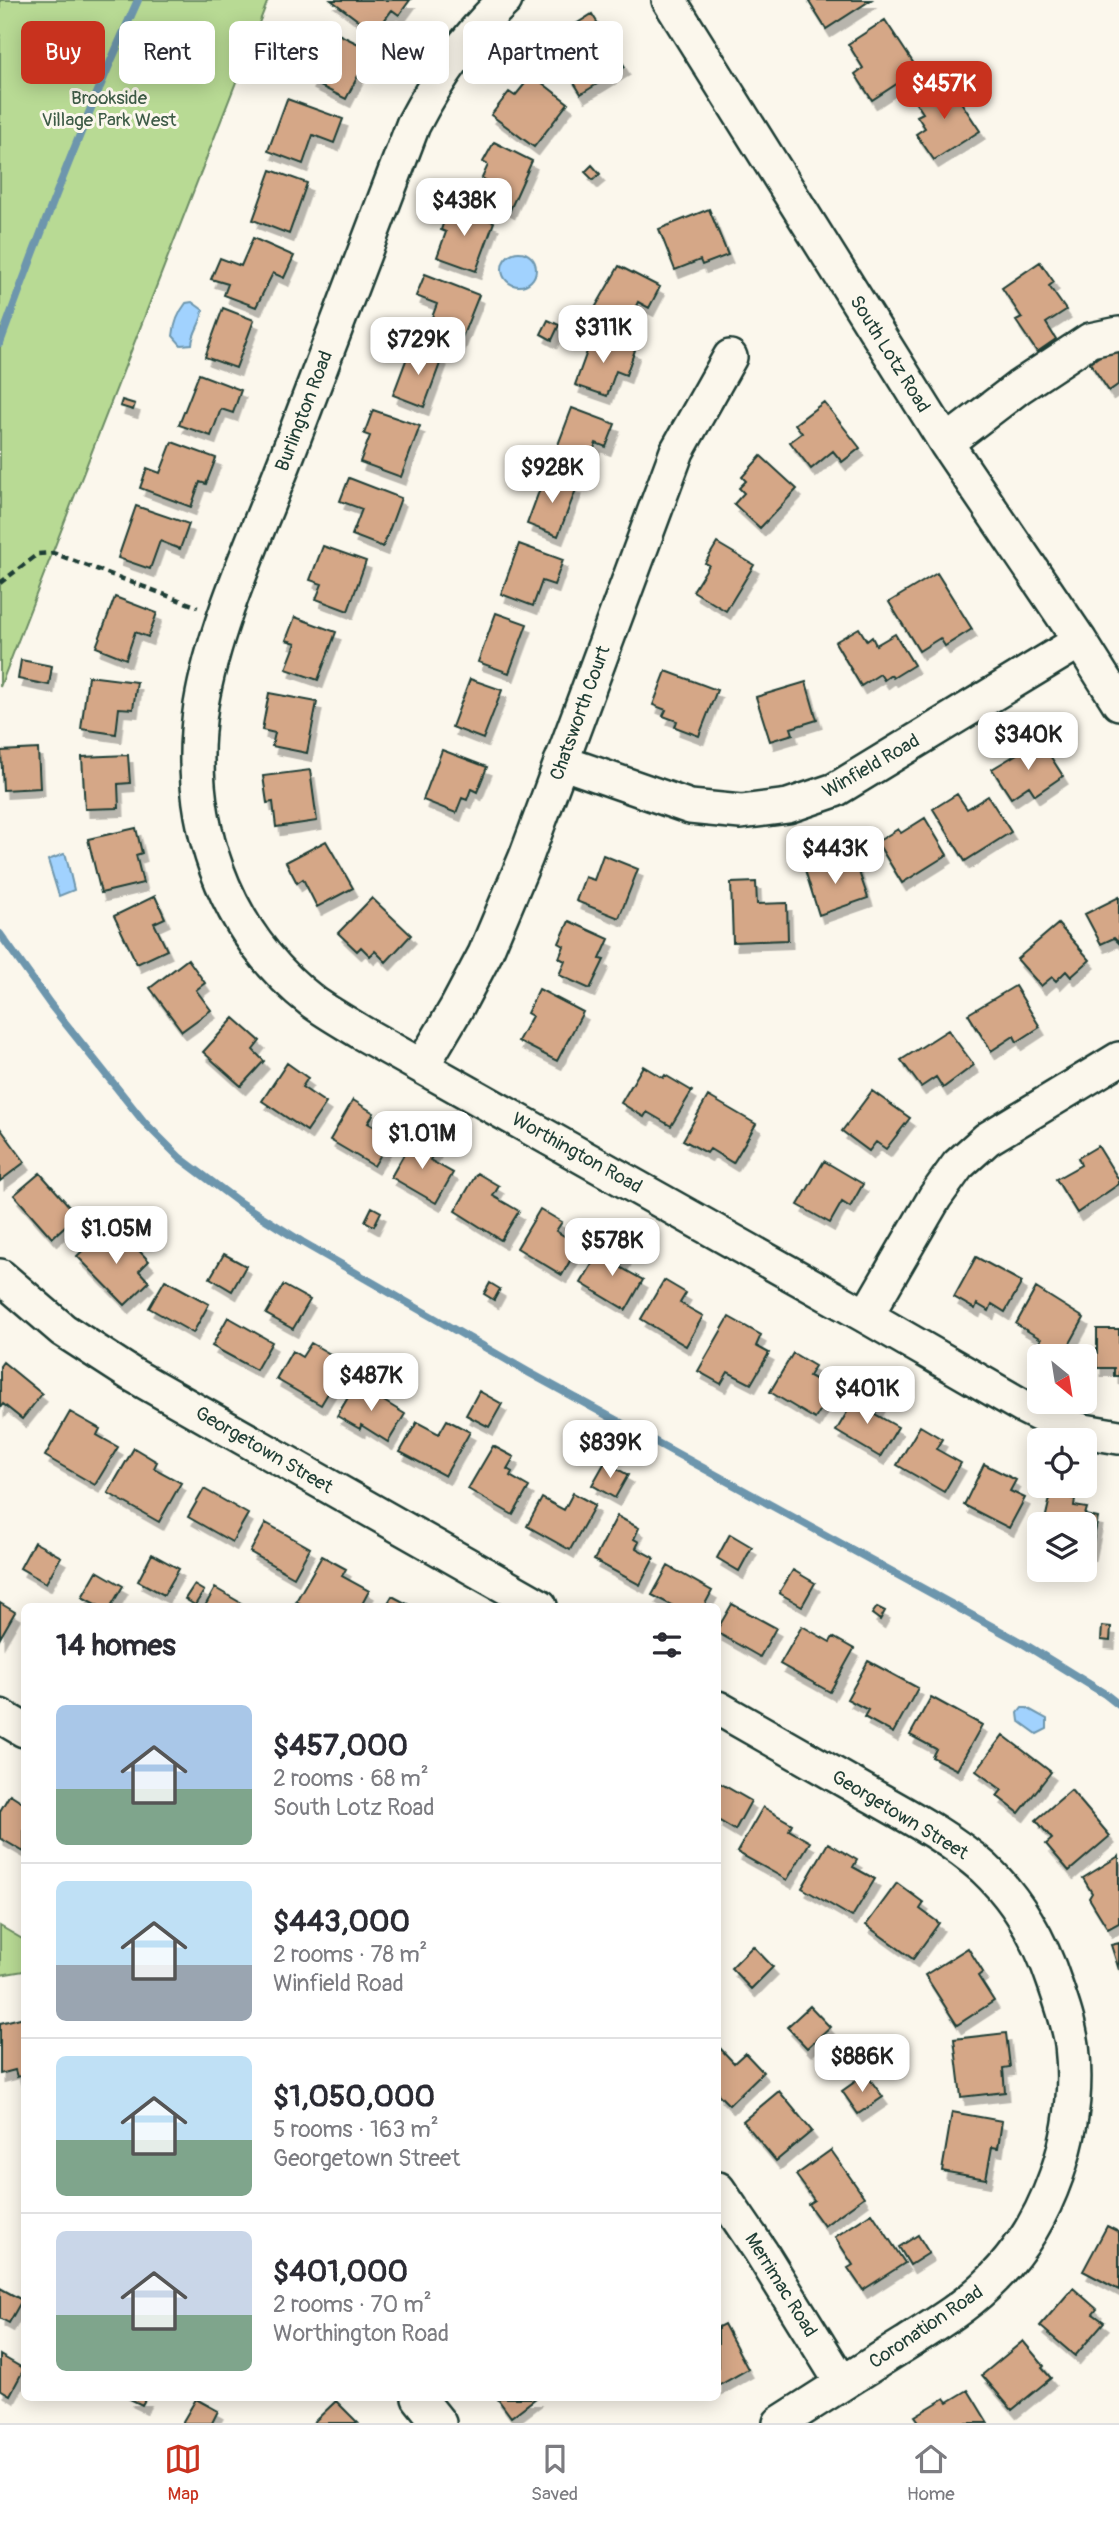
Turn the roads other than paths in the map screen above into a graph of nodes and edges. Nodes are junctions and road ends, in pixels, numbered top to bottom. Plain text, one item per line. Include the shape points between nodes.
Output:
1 (505, 0) edge
2 (668, 0) edge
3 (1119, 334) edge
4 (730, 357) dead end
5 (946, 443) junction
6 (1080, 641) junction
7 (1119, 703) edge
8 (561, 762) junction
9 (211, 854) joint
10 (1119, 1059) edge
11 (422, 1066) junction
12 (1, 1280) edge
13 (866, 1316) junction
14 (1119, 1437) edge
15 (535, 1603) edge
16 (721, 1710) edge
17 (0, 1716) edge
18 (21, 1728) edge
19 (1047, 1959) joint
20 (721, 2193) edge
21 (842, 2383) junction
22 (421, 2401) edge
23 (439, 2423) edge
24 (780, 2423) edge

1 - 9 street, Burlington Road via 440,78 413,125 225,617 198,732 197,794
2 - 5 street, South Lotz Road
3 - 5 street via 1090,340
4 - 8 street, Chatsworth Court via 677,451
5 - 6 street, South Lotz Road
6 - 7 street, South Lotz Road
6 - 8 street, Winfield Road via 835,790 788,806 741,811 690,807
8 - 11 street, Chatsworth Court via 485,954
9 - 11 street, Worthington Road via 242,923 287,979 362,1033
10 - 13 street via 987,1139 958,1165
11 - 13 street, Worthington Road
12 - 15 street, Georgetown Street via 63,1330 131,1374
13 - 14 street, Worthington Road via 1043,1416 1084,1431
16 - 19 street, Georgetown Street via 923,1824 967,1854 1005,1892
17 - 18 street
19 - 21 street, Coronation Road via 1067,2020 1072,2086 1061,2159 1047,2199 1026,2238 987,2286
20 - 21 street, Merrimac Road
21 - 24 street, Coronation Road
22 - 23 street

